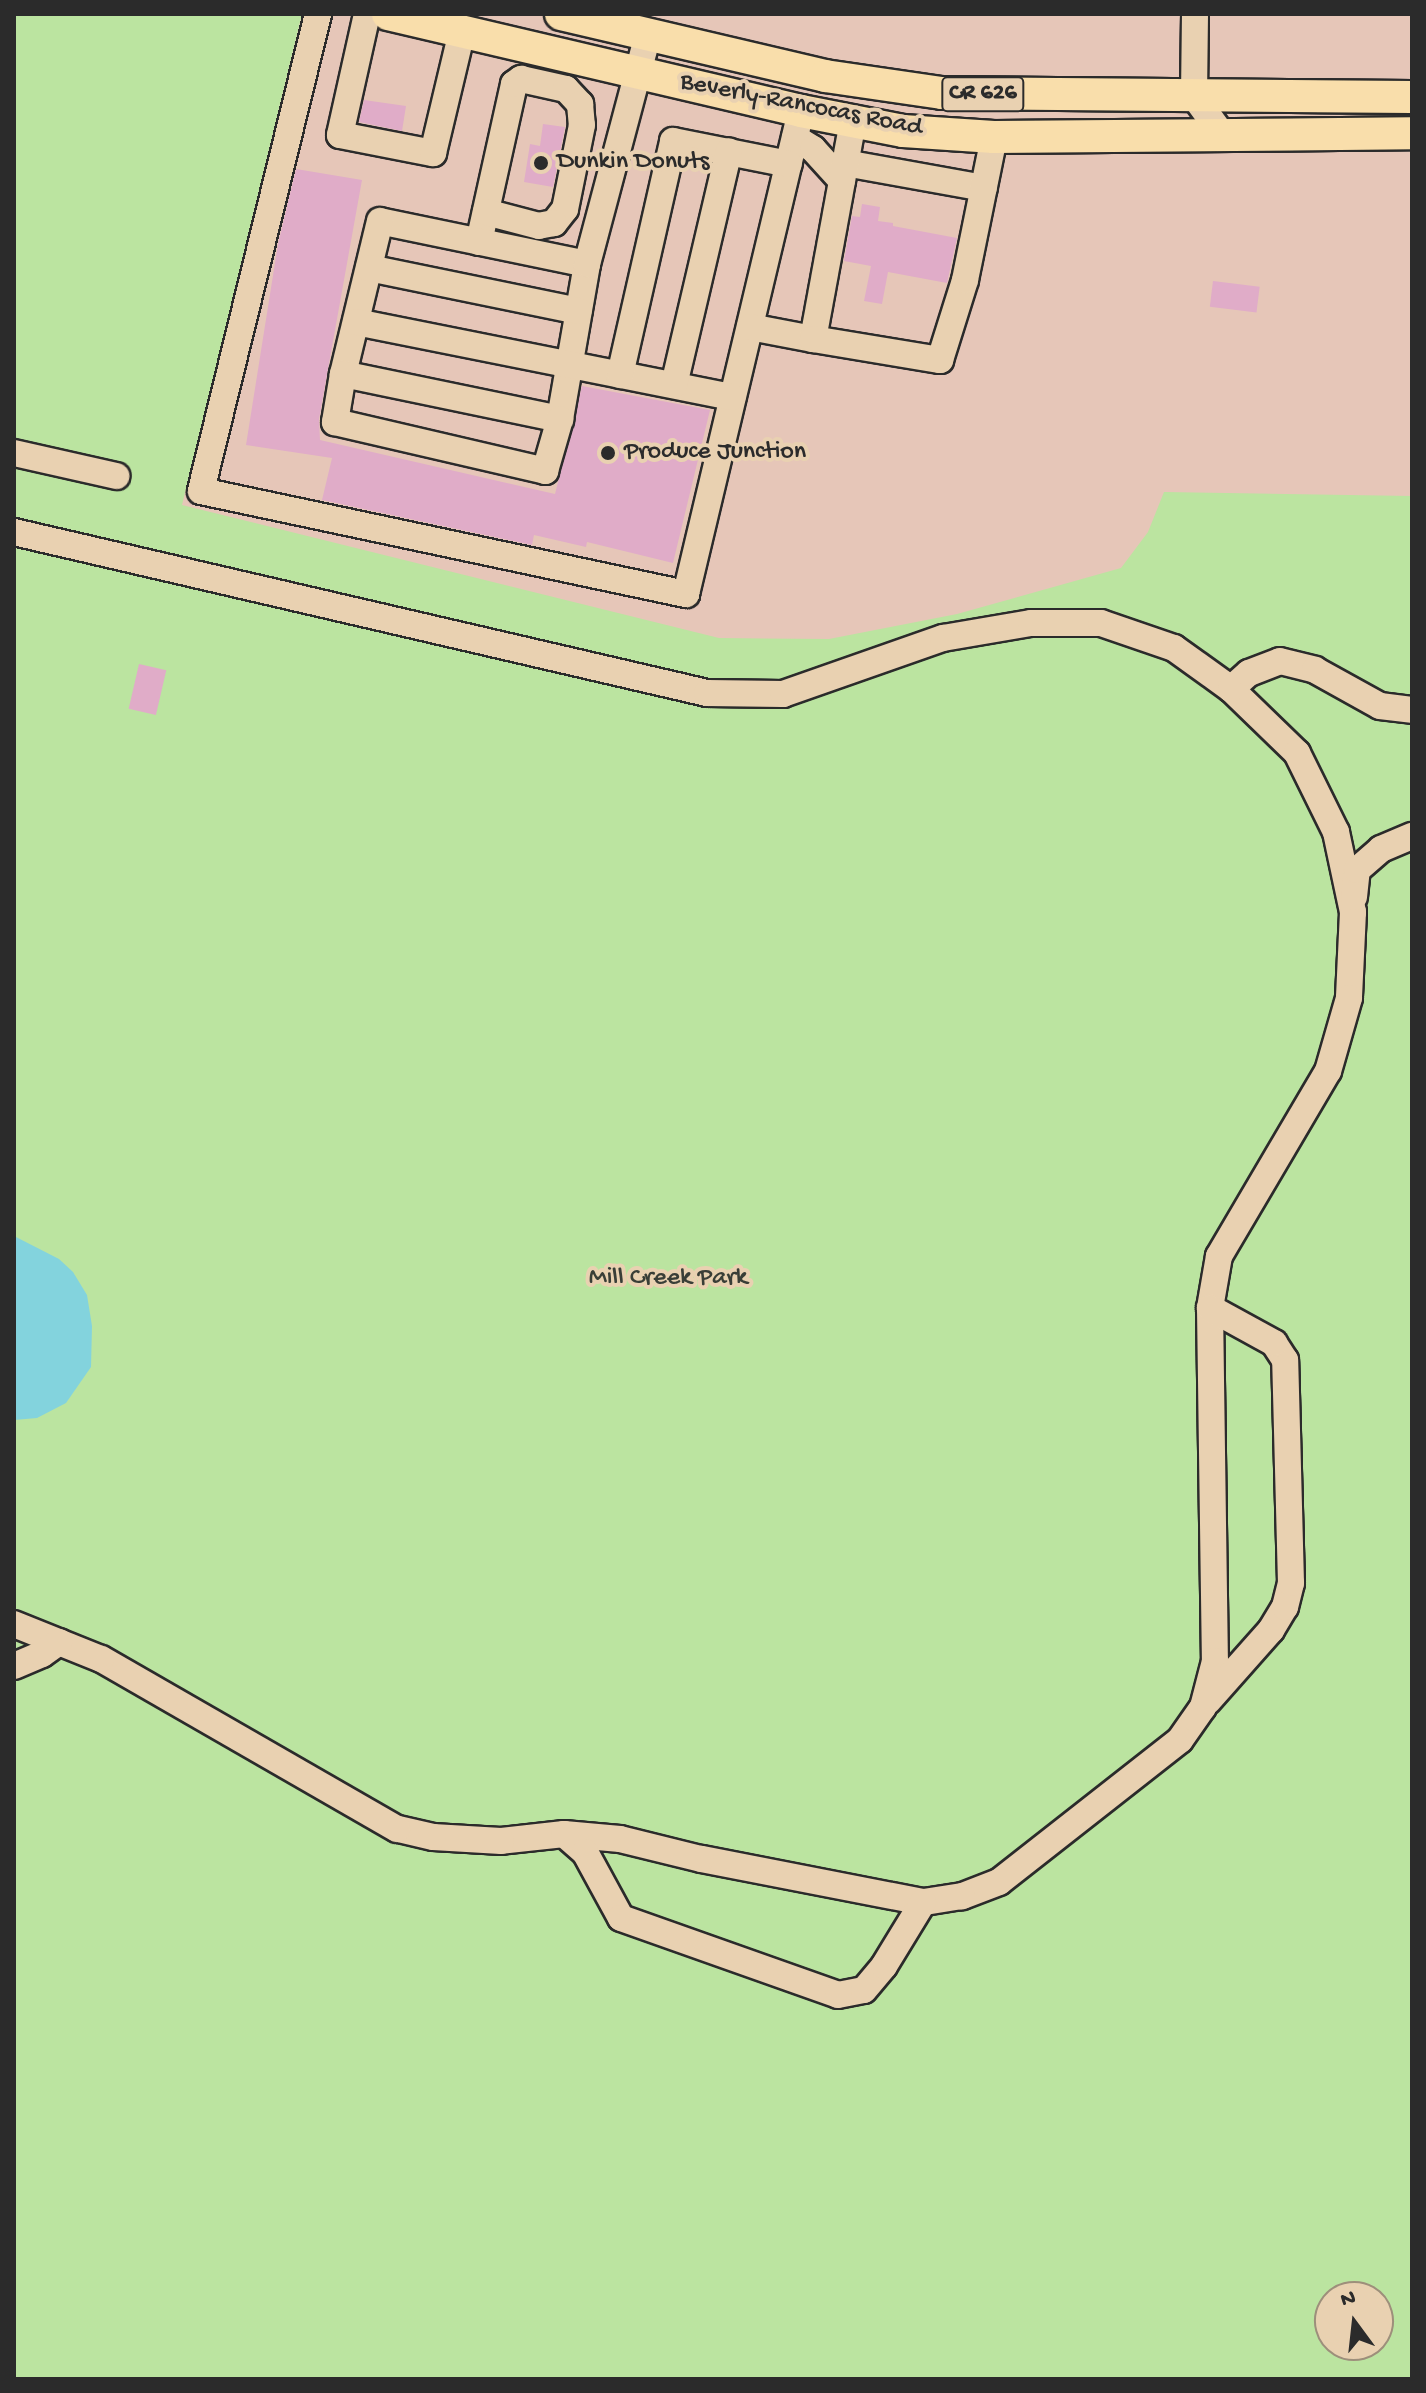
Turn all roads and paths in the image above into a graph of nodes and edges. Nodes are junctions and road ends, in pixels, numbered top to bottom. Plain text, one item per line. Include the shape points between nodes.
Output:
1 (318, 14) edge
2 (367, 14) edge
3 (388, 14) edge
4 (561, 14) edge
5 (1195, 14) edge
6 (462, 31) junction
7 (648, 34) junction
8 (637, 72) junction
9 (1194, 96) junction
10 (1412, 97) edge
11 (853, 121) junction
12 (798, 125) junction
13 (1221, 133) junction
14 (1412, 133) edge
15 (994, 137) junction
16 (729, 151) junction
17 (789, 164) junction
18 (844, 172) junction
19 (984, 188) junction
20 (486, 212) junction
21 (479, 242) junction
22 (587, 264) junction
23 (369, 268) junction
24 (579, 311) junction
25 (356, 322) junction
26 (750, 327) junction
27 (813, 339) junction
28 (569, 365) junction
29 (343, 374) junction
30 (620, 375) junction
31 (674, 385) junction
32 (733, 397) junction
33 (560, 419) junction
34 (14, 453) edge
35 (116, 476) dead end
36 (14, 532) edge
37 (1231, 689) junction
38 (1412, 710) edge
39 (1412, 836) edge
40 (1353, 912) junction
41 (1210, 1308) junction
42 (14, 1624) edge
43 (59, 1642) junction
44 (14, 1666) edge
45 (1203, 1707) junction
46 (564, 1834) junction
47 (923, 1902) junction

1 - 32 street via 201,491 686,594
2 - 6 street via 340,135 433,153
3 - 6 main road, Beverly-Rancocas Road / CR 626
4 - 7 main road, Beverly-Rancocas Road / CR 626
5 - 9 street
6 - 8 main road, Beverly-Rancocas Road / CR 626
7 - 8 street
7 - 9 main road, Beverly-Rancocas Road / CR 626 via 825,76 942,93
8 - 12 main road, Beverly-Rancocas Road / CR 626
8 - 22 street
9 - 10 main road, Beverly-Rancocas Road / CR 626
9 - 13 street
11 - 12 main road, Beverly-Rancocas Road / CR 626
11 - 15 main road, Beverly-Rancocas Road / CR 626 via 903,131
11 - 18 street
12 - 17 street
12 - 18 street via 813,149
13 - 14 main road, Beverly-Rancocas Road / CR 626
13 - 15 main road, Beverly-Rancocas Road / CR 626
15 - 19 street
16 - 17 street
16 - 30 street via 677,140 671,145
16 - 31 street
17 - 26 street
18 - 19 street
18 - 27 street
19 - 27 street via 965,280 940,360
20 - 20 street via 539,226 554,223 565,209 582,125 580,104 566,89 521,79 514,84
20 - 21 street
21 - 22 street
21 - 23 street via 380,221
22 - 24 street
23 - 24 street
23 - 25 street
24 - 28 street
25 - 28 street
25 - 29 street
26 - 27 street
26 - 32 street
28 - 30 street
28 - 33 street
29 - 33 street
29 - 33 street via 335,422 545,471
30 - 31 street
31 - 32 street
34 - 35 street
36 - 37 street via 707,693 783,694 943,638 1031,623 1101,623 1174,648
37 - 38 street via 1249,673 1280,661 1315,670 1380,706
37 - 40 street via 1297,753 1336,832
39 - 40 street via 1381,849 1357,870
40 - 41 street via 1349,998 1328,1071 1219,1256
41 - 45 street via 1215,1661
41 - 45 street via 1274,1343 1285,1360 1291,1583 1271,1630
42 - 43 street
43 - 44 street
43 - 46 street via 101,1659 397,1829 501,1841
45 - 47 street via 1180,1740 999,1882 962,1896
46 - 47 street via 620,1839
46 - 47 street via 585,1852 621,1918 838,1995 864,1990

